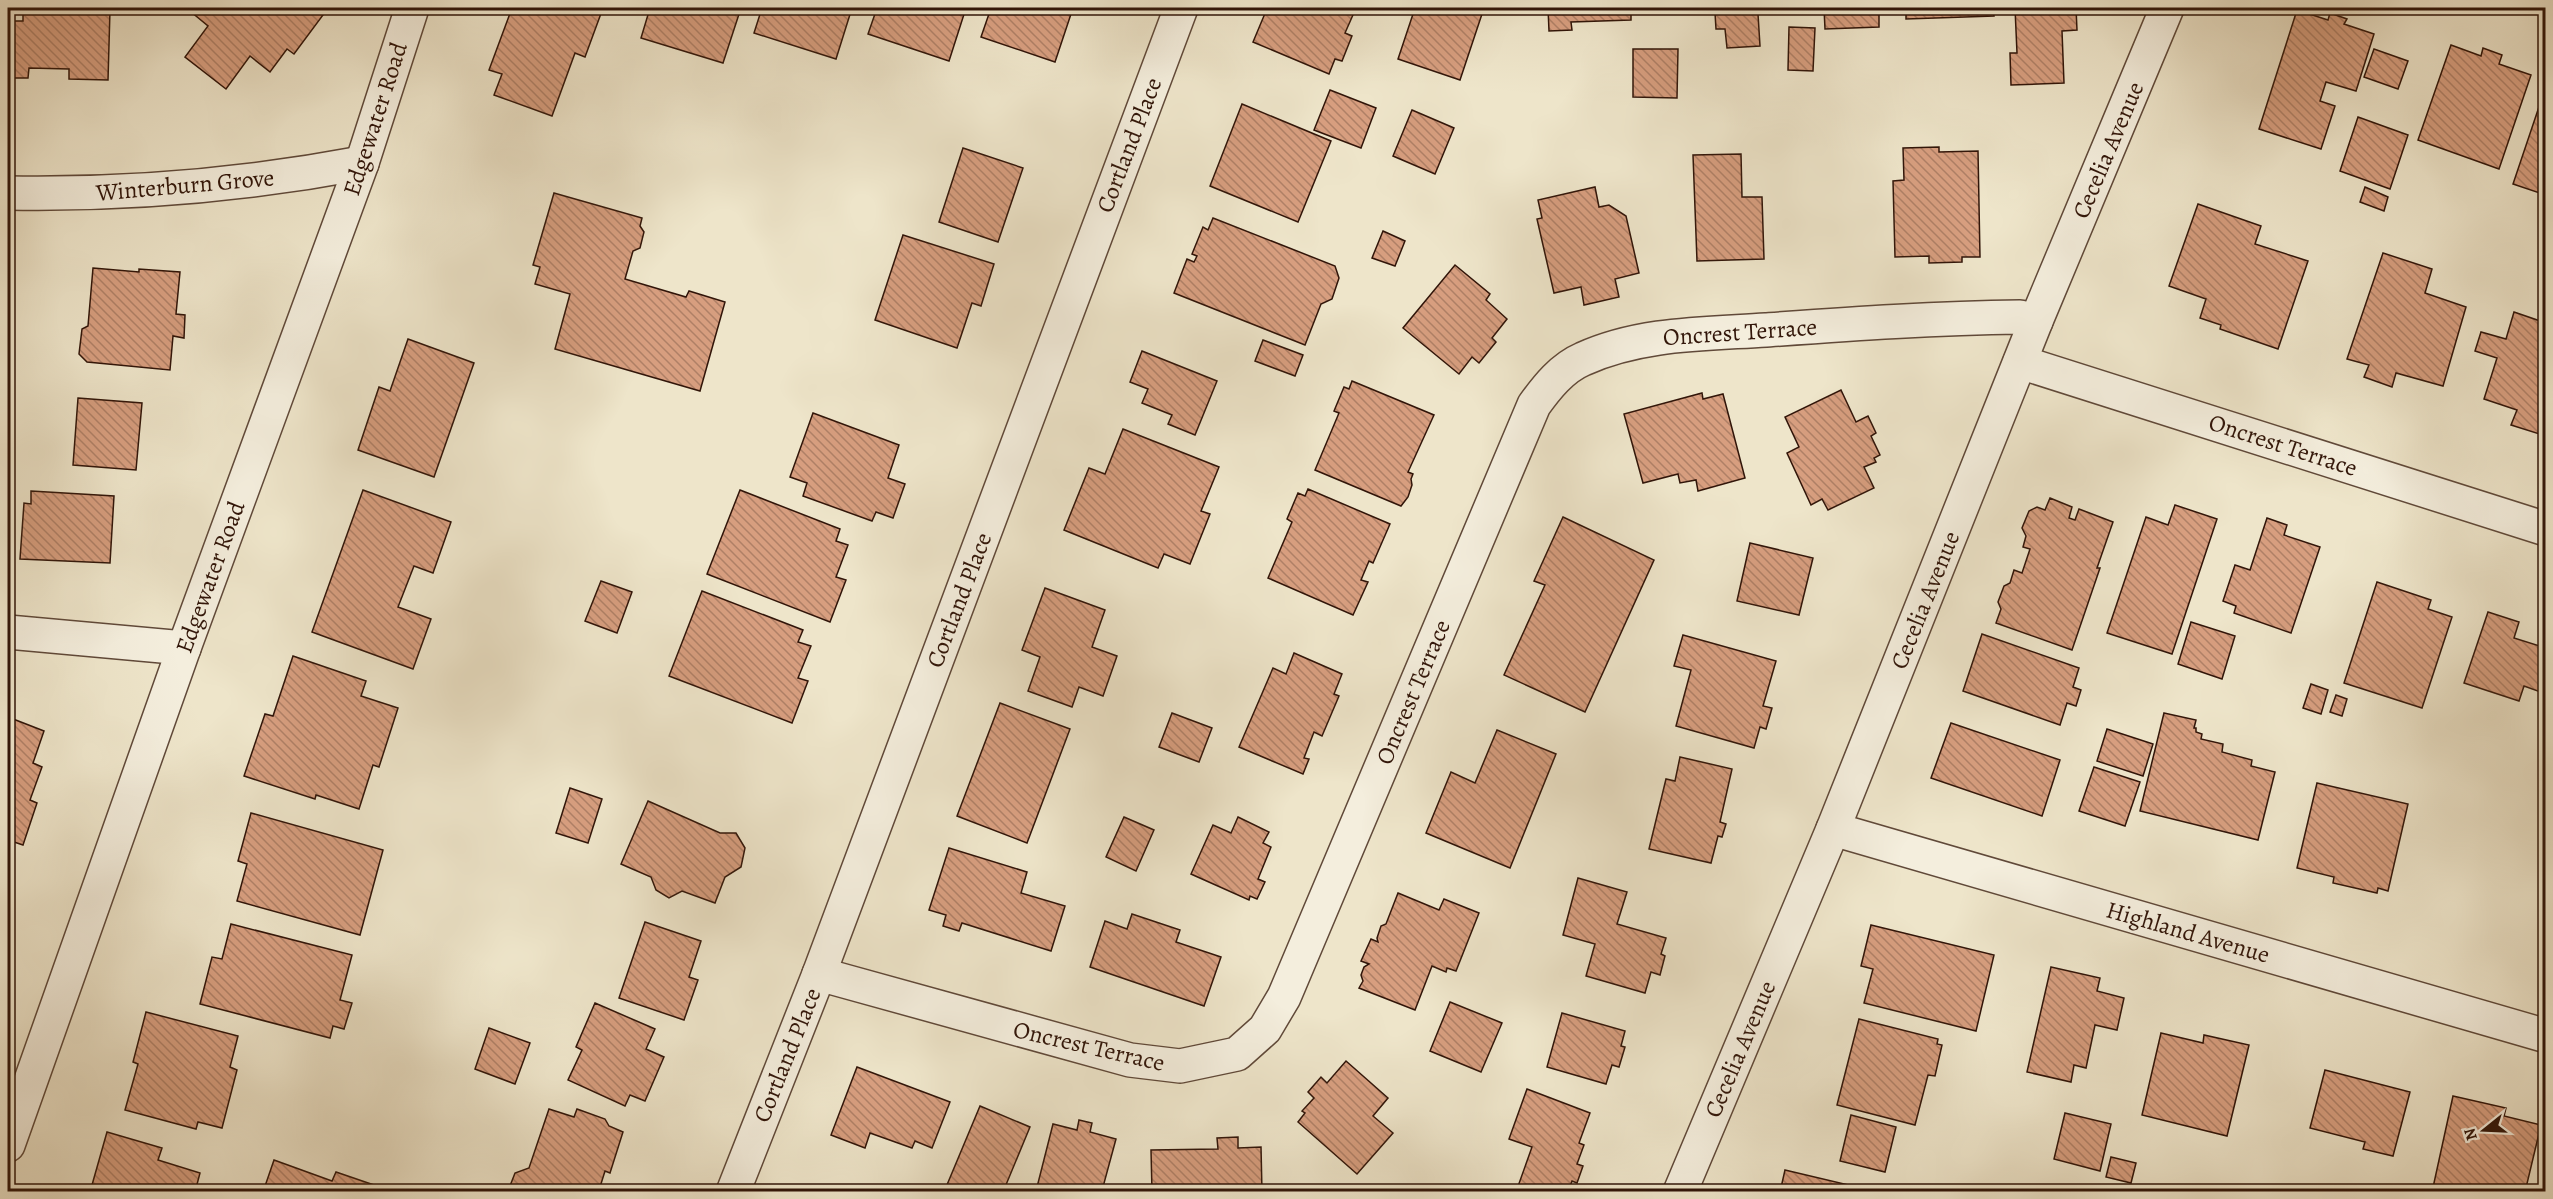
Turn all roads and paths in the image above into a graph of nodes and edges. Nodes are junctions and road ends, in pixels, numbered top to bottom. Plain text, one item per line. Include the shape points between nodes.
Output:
1 (412, 8) edge
2 (1181, 8) edge
3 (2168, 8) edge
4 (362, 163) junction
5 (8, 193) edge
6 (2036, 321) junction
7 (2020, 362) junction
8 (2546, 529) edge
9 (8, 632) edge
10 (184, 648) junction
11 (1833, 829) junction
12 (819, 974) junction
13 (2543, 1035) dead end
14 (8, 1145) edge
15 (733, 1191) edge
16 (1680, 1191) edge

1 - 4 street, Edgewater Road
2 - 12 street, Cortland Place
3 - 6 street, Cecelia Avenue
4 - 5 street, Winterburn Grove via 229,184 85,194
4 - 10 street, Edgewater Road
6 - 7 street, Cecelia Avenue
6 - 12 street, Oncrest Terrace via 2020,317 1906,320 1662,337 1615,346 1580,360 1553,380 1534,405 1284,997 1265,1029 1237,1054 1180,1066 1130,1060
7 - 8 street, Oncrest Terrace
7 - 11 street, Cecelia Avenue
9 - 10 street
10 - 14 street, Edgewater Road
11 - 13 street, Highland Avenue
11 - 16 street, Cecelia Avenue
12 - 15 street, Cortland Place

